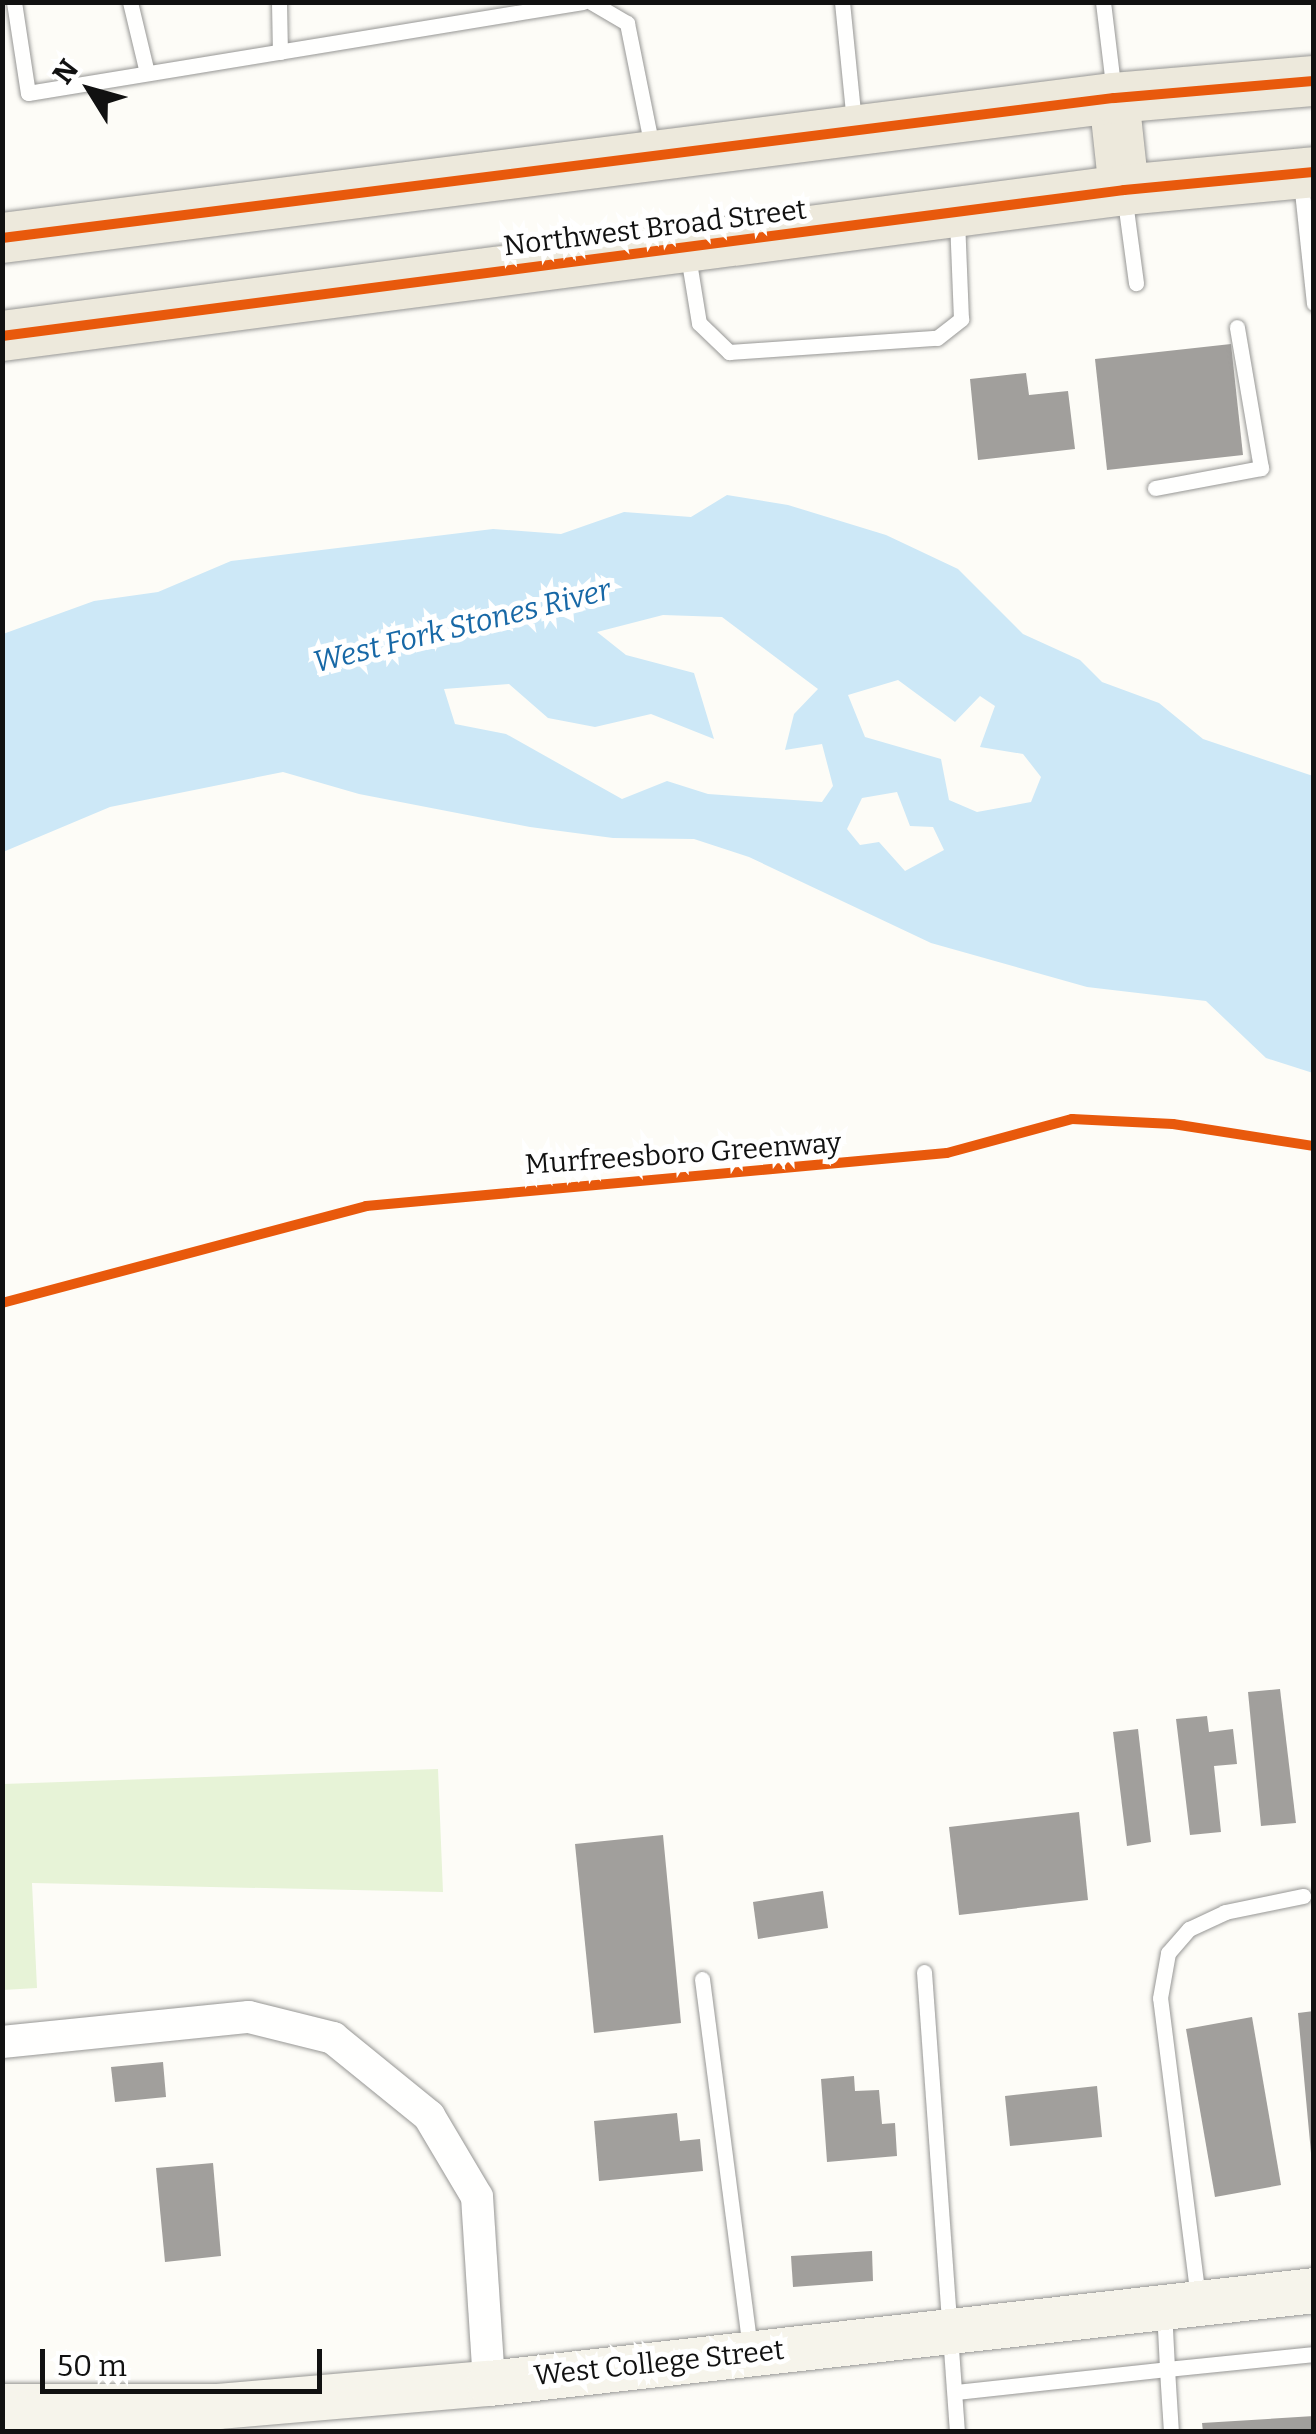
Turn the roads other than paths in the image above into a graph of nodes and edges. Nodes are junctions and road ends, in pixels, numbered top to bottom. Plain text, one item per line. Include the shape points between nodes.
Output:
1 (14, 2) edge
2 (130, 2) edge
3 (279, 2) edge
4 (583, 2) edge
5 (591, 2) edge
6 (842, 2) edge
7 (1102, 2) edge
8 (280, 52) junction
9 (147, 74) junction
10 (1314, 81) edge
11 (1114, 98) junction
12 (855, 130) junction
13 (654, 156) junction
14 (1307, 173) edge
15 (1124, 190) junction
16 (956, 212) junction
17 (2, 238) edge
18 (686, 247) junction
19 (1136, 283) dead end
20 (1313, 301) edge
21 (1238, 327) dead end
22 (2, 336) edge
23 (1155, 488) dead end
24 (1303, 1896) dead end
25 (924, 1972) dead end
26 (702, 1979) dead end
27 (2, 2042) edge
28 (1314, 2290) edge
29 (1181, 2303) junction
30 (954, 2329) junction
31 (750, 2353) junction
32 (1314, 2354) edge
33 (1167, 2369) junction
34 (488, 2382) junction
35 (956, 2392) junction
36 (2, 2406) edge
37 (957, 2432) edge
38 (1171, 2432) edge

1 - 9 lane via 28,93
2 - 9 lane
3 - 8 lane
4 - 8 lane
5 - 13 lane via 627,23
6 - 12 lane
7 - 11 lane
8 - 9 lane
10 - 11 main road
11 - 12 main road
11 - 15 main road
12 - 13 main road
13 - 17 main road
14 - 15 main road, Northwest Broad Street
14 - 20 lane
15 - 16 main road, Northwest Broad Street
15 - 19 lane
16 - 18 main road, Northwest Broad Street
16 - 18 lane via 962,319 937,338 729,352 699,323
18 - 22 main road, Northwest Broad Street
21 - 23 lane via 1261,468
24 - 29 lane via 1225,1912 1189,1929 1168,1953 1160,1998
25 - 30 lane
26 - 31 lane
27 - 34 street via 249,2017 333,2038 430,2116 478,2197
28 - 29 street, West College Street
29 - 30 street, West College Street
29 - 33 lane
30 - 31 street, West College Street
30 - 35 lane
31 - 34 street, West College Street
32 - 33 lane
33 - 35 lane
33 - 38 lane
34 - 36 street, West College Street via 218,2406
35 - 37 lane

